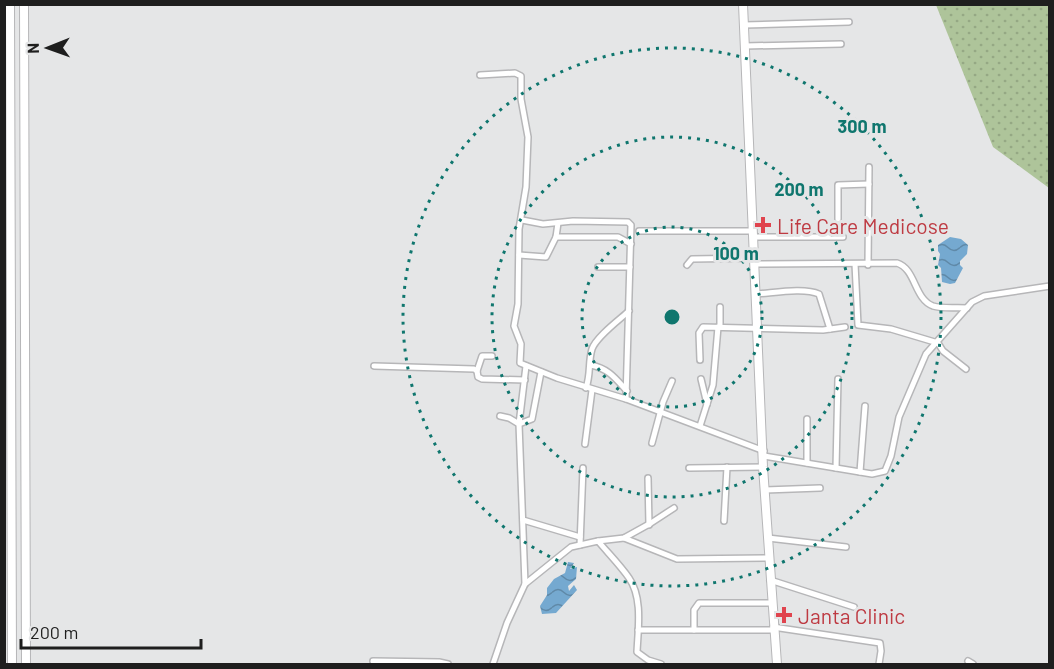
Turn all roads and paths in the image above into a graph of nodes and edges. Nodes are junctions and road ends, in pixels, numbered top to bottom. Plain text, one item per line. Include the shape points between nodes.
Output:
1 (10, 4) edge
2 (24, 4) edge
3 (743, 4) edge
4 (849, 22) dead end
5 (744, 25) junction
6 (841, 44) dead end
7 (745, 46) junction
8 (480, 75) dead end
9 (869, 167) dead end
10 (839, 177) dead end
11 (869, 184) junction
12 (838, 186) junction
13 (838, 219) dead end
14 (522, 220) junction
15 (558, 223) junction
16 (639, 231) dead end
17 (754, 234) junction
18 (556, 237) junction
19 (843, 237) dead end
20 (631, 244) junction
21 (519, 255) junction
22 (755, 261) junction
23 (855, 264) junction
24 (687, 265) dead end
25 (868, 265) junction
26 (598, 267) dead end
27 (630, 267) junction
28 (1050, 286) edge
29 (756, 294) junction
30 (720, 307) dead end
31 (967, 308) junction
32 (629, 311) junction
33 (719, 327) junction
34 (758, 327) junction
35 (844, 327) dead end
36 (830, 329) junction
37 (938, 343) junction
38 (492, 356) dead end
39 (699, 360) dead end
40 (591, 365) junction
41 (374, 366) dead end
42 (526, 366) junction
43 (966, 369) dead end
44 (477, 371) junction
45 (541, 372) junction
46 (701, 378) dead end
47 (838, 379) dead end
48 (525, 380) junction
49 (672, 381) dead end
50 (589, 389) junction
51 (627, 391) junction
52 (627, 399) junction
53 (707, 405) junction
54 (864, 406) dead end
55 (660, 411) junction
56 (500, 416) dead end
57 (807, 419) dead end
58 (519, 424) junction
59 (700, 426) junction
60 (652, 443) dead end
61 (585, 444) dead end
62 (764, 454) junction
63 (807, 463) junction
64 (727, 467) junction
65 (763, 467) junction
66 (583, 468) dead end
67 (689, 468) dead end
68 (836, 468) junction
69 (860, 472) junction
70 (648, 478) dead end
71 (820, 489) dead end
72 (765, 490) junction
73 (674, 508) dead end
74 (523, 520) junction
75 (724, 521) dead end
76 (649, 525) junction
77 (580, 537) junction
78 (624, 538) junction
79 (768, 538) junction
80 (598, 541) junction
81 (580, 544) junction
82 (846, 547) dead end
83 (769, 558) junction
84 (770, 580) junction
85 (525, 584) junction
86 (772, 603) junction
87 (854, 608) dead end
88 (773, 628) junction
89 (638, 630) junction
90 (694, 630) junction
91 (373, 661) dead end
92 (12, 664) edge
93 (26, 664) edge
94 (448, 664) edge
95 (493, 664) edge
96 (662, 664) edge
97 (777, 664) edge
98 (879, 664) edge

1 - 92 street
2 - 93 street
3 - 5 street
4 - 5 street
5 - 7 street
6 - 7 street
7 - 17 street
8 - 14 street via 521,76 528,137
9 - 11 street
10 - 12 street
11 - 12 street
11 - 25 street
12 - 13 street
14 - 15 street
14 - 21 street
15 - 18 street
15 - 20 street via 628,222
16 - 17 street
17 - 19 street
17 - 22 street
18 - 20 street via 618,237
18 - 21 street via 546,256
20 - 27 street
21 - 42 street via 514,332 521,344 518,360
22 - 23 street
22 - 24 street via 692,259
22 - 29 street
23 - 25 street
23 - 37 street via 858,325 891,329
25 - 31 street via 902,264 926,302 937,307
26 - 27 street
27 - 32 street
28 - 31 street via 984,296
29 - 34 street
29 - 36 street via 815,292
30 - 33 street
31 - 37 street
32 - 40 street via 597,341
32 - 51 street
33 - 34 street
33 - 39 street via 704,326 699,330
33 - 53 street
34 - 36 street
34 - 62 street
35 - 36 street
37 - 43 street
37 - 69 street via 926,354 899,417 887,467 872,474
38 - 44 street via 482,356
40 - 50 street
40 - 51 street via 613,375
41 - 44 street
42 - 45 street
42 - 48 street
44 - 48 street via 482,379
45 - 50 street
45 - 58 street via 531,419
46 - 53 street
47 - 68 street
48 - 58 street
49 - 55 street
50 - 52 street
50 - 61 street
51 - 52 street
52 - 55 street
53 - 59 street
54 - 69 street
55 - 59 street
55 - 60 street
56 - 58 street
57 - 63 street
58 - 74 street
59 - 62 street
62 - 63 street
62 - 65 street
63 - 68 street
64 - 65 street
64 - 67 street
64 - 75 street
65 - 72 street
66 - 77 street
68 - 69 street
70 - 76 street
71 - 72 street
72 - 79 street
73 - 76 street
74 - 77 street
74 - 85 street
76 - 78 street
77 - 81 street
78 - 80 street
78 - 83 street via 677,559
79 - 82 street
79 - 83 street
80 - 81 street
80 - 89 street via 630,579
81 - 85 street
83 - 84 street
84 - 86 street
84 - 87 street
85 - 95 street
86 - 88 street
86 - 90 street via 699,603 694,606
88 - 90 street
88 - 97 street
88 - 98 street via 880,643
89 - 90 street
89 - 96 street via 637,652
91 - 94 street

